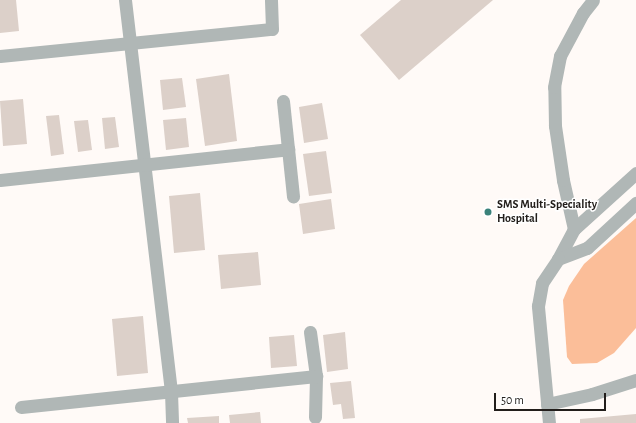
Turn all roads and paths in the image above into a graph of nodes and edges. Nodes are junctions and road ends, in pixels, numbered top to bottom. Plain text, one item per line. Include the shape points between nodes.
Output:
1 (125, 0) edge
2 (271, 0) edge
3 (593, 0) edge
4 (130, 44) junction
5 (0, 56) edge
6 (283, 101) dead end
7 (288, 149) junction
8 (144, 165) junction
9 (636, 173) edge
10 (0, 180) edge
11 (293, 196) dead end
12 (636, 203) edge
13 (574, 229) junction
14 (558, 259) junction
15 (310, 332) dead end
16 (316, 376) junction
17 (636, 380) edge
18 (171, 392) junction
19 (547, 404) junction
20 (20, 407) dead end
21 (315, 417) dead end
22 (172, 423) edge
23 (549, 423) edge

1 - 4 street
2 - 4 street via 272,29
3 - 13 street via 583,13 560,56 554,87 555,126
4 - 5 street
4 - 8 street
6 - 7 street
7 - 8 street
7 - 11 street
8 - 10 street
8 - 18 street
9 - 13 street
12 - 14 street via 587,248
13 - 14 street
14 - 19 street via 542,283 538,306
15 - 16 street
16 - 18 street
16 - 21 street
17 - 19 street via 592,394
18 - 20 street
18 - 22 street
19 - 23 street

